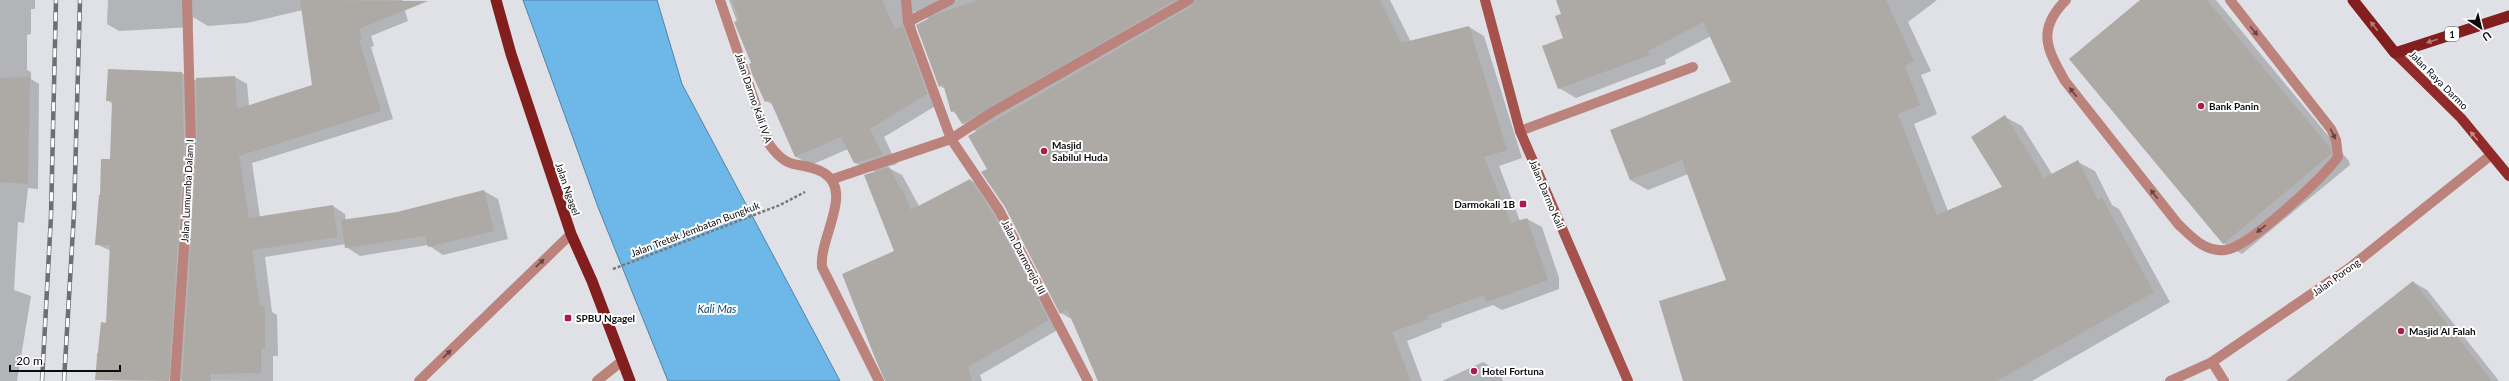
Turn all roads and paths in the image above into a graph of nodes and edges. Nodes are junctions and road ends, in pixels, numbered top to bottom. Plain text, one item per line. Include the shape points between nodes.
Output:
1 (187, 0) edge
2 (496, 0) edge
3 (720, 0) edge
4 (906, 0) edge
5 (950, 0) edge
6 (1189, 0) edge
7 (1485, 0) edge
8 (2066, 0) edge
9 (2230, 0) edge
10 (2353, 0) edge
11 (2509, 16) edge
12 (908, 22) junction
13 (2395, 53) junction
14 (1693, 67) dead end
15 (1520, 131) junction
16 (951, 139) junction
17 (2491, 155) junction
18 (2509, 176) edge
19 (833, 179) junction
20 (780, 205) dead end
21 (571, 234) junction
22 (615, 268) dead end
23 (622, 361) junction
24 (2212, 362) junction
25 (175, 381) edge
26 (419, 381) edge
27 (598, 381) edge
28 (630, 381) edge
29 (879, 381) edge
30 (1088, 381) edge
31 (1628, 381) edge
32 (2170, 381) edge
33 (2224, 381) edge

1 - 25 street, Jalan Lumumba Dalam I via 190,143
2 - 21 highway, Jalan Ngagel via 511,54
3 - 19 street, Jalan Darmo Kali IV A via 769,144 778,156 790,164 820,171
4 - 12 street, Jalan Darmorejo III
5 - 12 street
6 - 16 street via 991,113
7 - 15 main road, Jalan Darmo Kali
9 -> 8 street via 2331,129 2336,140 2338,157 2331,167 2292,203 2240,246 2225,250 2200,245 2178,224 2065,81 2051,56 2046,38 2052,18
13 -> 10 highway, Jalan Raya Darmo
11 -> 13 highway, 1
12 - 16 street, Jalan Darmorejo III
17 -> 13 main road, Jalan Raya Darmo via 2461,118
14 - 15 street
15 - 31 main road, Jalan Darmo Kali
16 - 19 street
16 - 30 street, Jalan Darmorejo III via 999,210
17 - 18 main road, Jalan Raya Darmo
17 - 24 street, Jalan Porong via 2348,269
19 - 29 street via 837,200 820,253 822,267
20 - 22 path, Jalan Tretek Jembatan Bungkuk
21 - 23 highway, Jalan Ngagel
26 -> 21 street
23 - 27 street
23 - 28 highway, Jalan Ngagel
24 - 32 street, Jalan Porong
24 - 33 street

